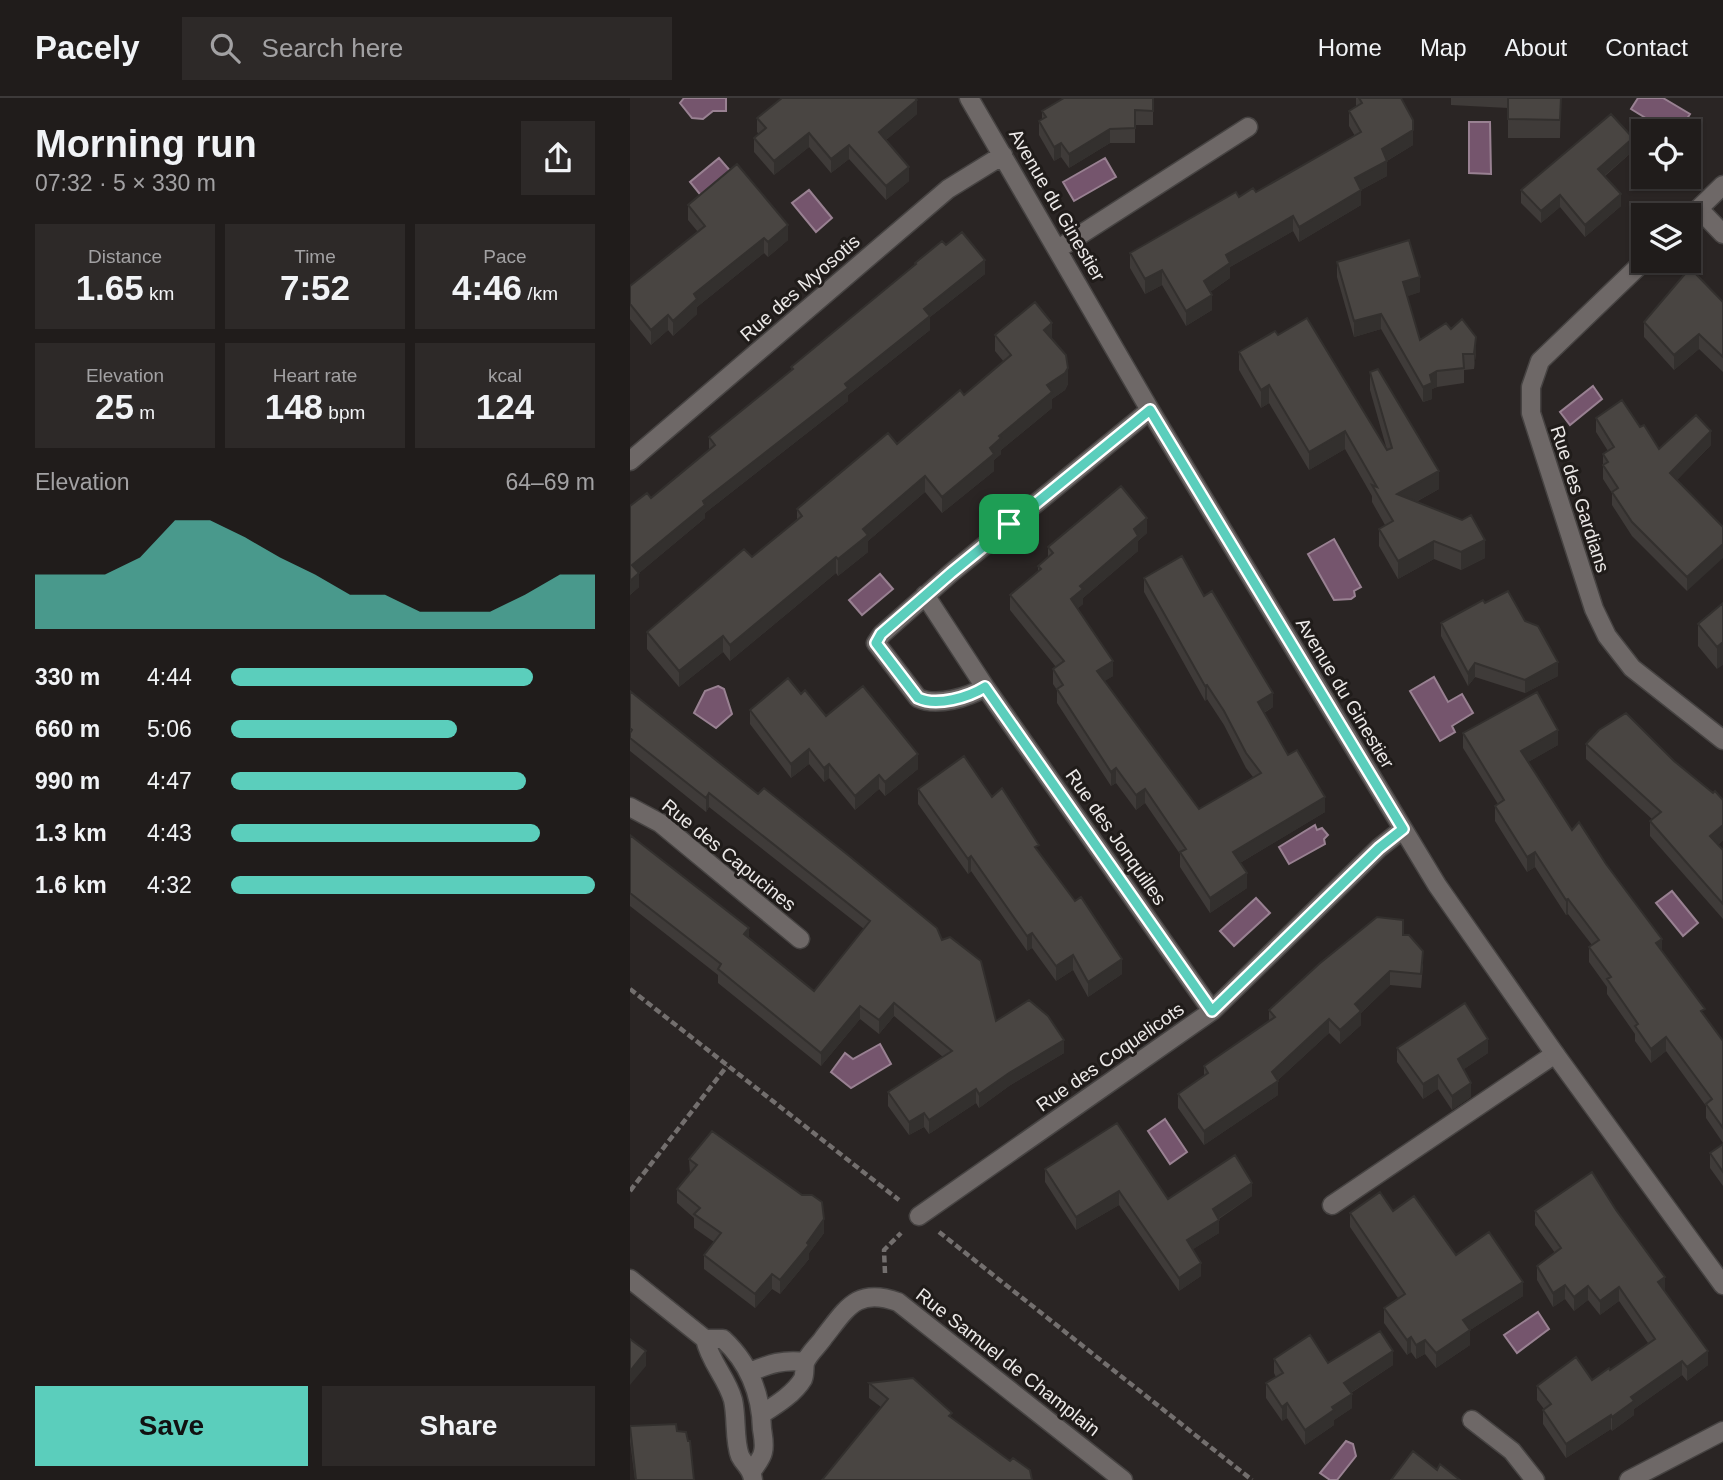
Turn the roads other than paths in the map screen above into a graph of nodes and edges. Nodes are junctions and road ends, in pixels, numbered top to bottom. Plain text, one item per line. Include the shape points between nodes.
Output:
1 (969, 98) edge
2 (1248, 127) dead end
3 (1003, 155) junction
4 (1723, 185) edge
5 (1701, 207) edge
6 (1701, 219) edge
7 (1723, 234) edge
8 (1058, 249) junction
9 (1632, 273) edge
10 (1150, 410) junction
11 (630, 461) edge
12 (925, 595) junction
13 (985, 687) junction
14 (1723, 740) edge
15 (630, 807) edge
16 (1403, 829) junction
17 (800, 939) dead end
18 (1212, 1011) junction
19 (1555, 1054) junction
20 (1332, 1205) dead end
21 (919, 1216) road end
22 (630, 1279) edge
23 (1723, 1286) edge
24 (705, 1339) junction
25 (805, 1362) junction
26 (750, 1373) junction
27 (733, 1401) junction
28 (762, 1414) junction
29 (1472, 1420) dead end
30 (1723, 1432) edge
31 (753, 1476) edge
32 (1123, 1480) edge
33 (1535, 1480) edge
34 (1629, 1480) edge

1 - 3 street, Avenue du Ginestier
2 - 8 street
3 - 8 street, Avenue du Ginestier
3 - 11 street, Rue des Myosotis via 948,189
4 - 5 street
6 - 7 street
8 - 10 street, Avenue du Ginestier
9 - 14 street, Rue des Gardians via 1540,361 1531,387 1531,413 1594,610 1608,636 1632,668
10 - 12 street
10 - 16 street, Avenue du Ginestier
12 - 13 street, Rue des Jonquilles
12 - 13 street via 881,634 878,649 918,698 927,702 972,695
13 - 18 street, Rue des Jonquilles
15 - 17 street, Rue des Capucines via 660,823
16 - 18 street, Rue des Coquelicots
16 - 19 street, Avenue du Ginestier
18 - 21 street, Rue des Coquelicots
19 - 20 street
19 - 23 street, Avenue du Ginestier
22 - 24 street
24 - 26 street via 723,1339
24 - 27 street
25 - 26 street via 770,1363
25 - 28 street, Rue Samuel de Champlain via 804,1378
25 - 32 street, Rue Samuel de Champlain via 856,1301 871,1296 898,1302
26 - 27 street
26 - 28 street
27 - 28 street
27 - 31 street via 740,1456
28 - 31 street via 763,1453
29 - 33 street via 1513,1451
30 - 34 street

